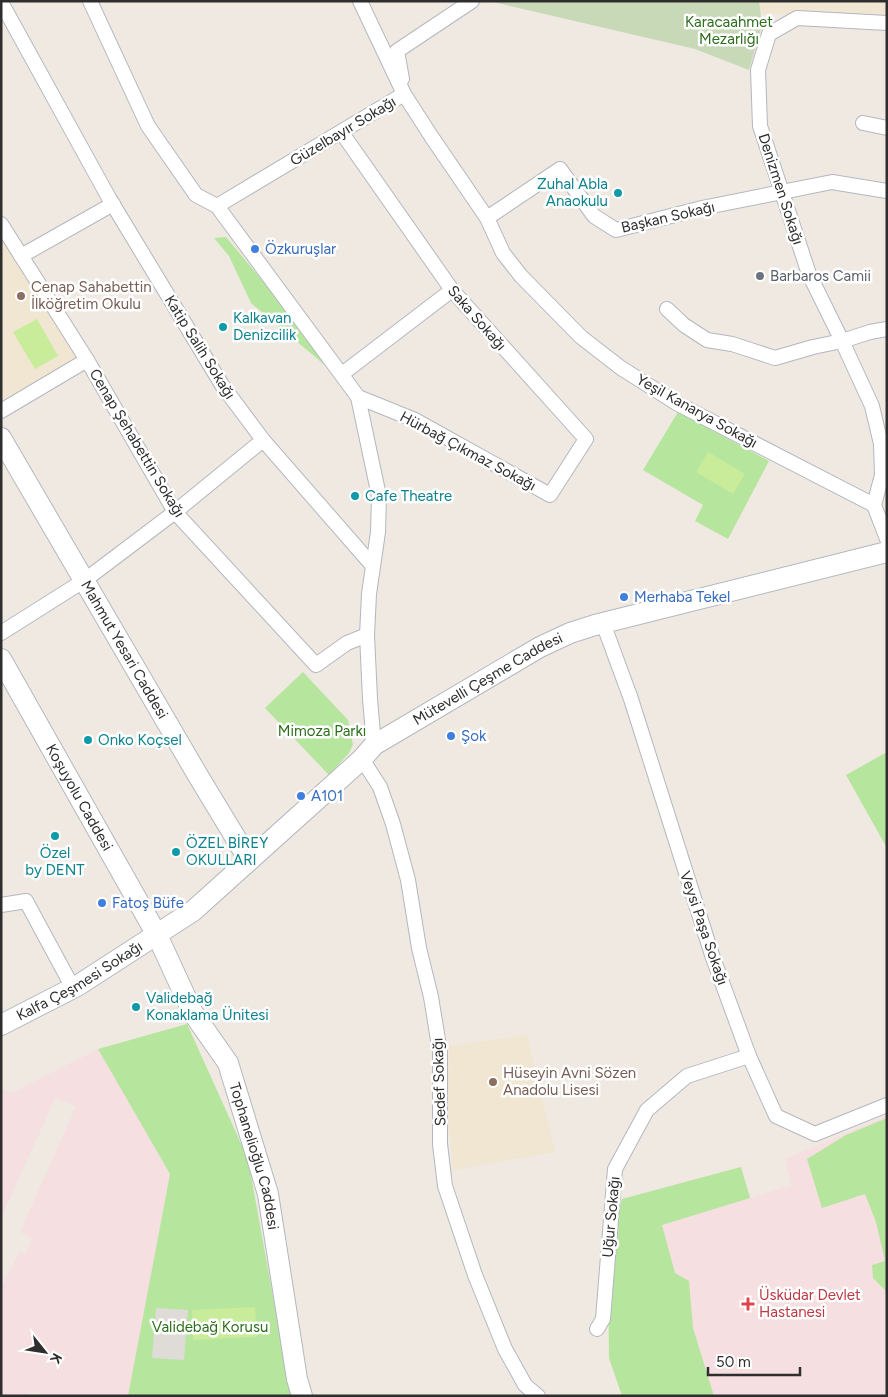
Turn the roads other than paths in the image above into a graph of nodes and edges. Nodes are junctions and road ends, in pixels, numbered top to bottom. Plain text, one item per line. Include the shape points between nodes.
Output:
1 (90, 1) edge
2 (360, 1) edge
3 (472, 1) edge
4 (1, 2) edge
5 (887, 23) edge
6 (404, 94) junction
7 (863, 123) dead end
8 (887, 128) edge
9 (342, 133) junction
10 (887, 191) edge
11 (781, 193) junction
12 (113, 204) junction
13 (217, 206) junction
14 (487, 218) junction
15 (1, 224) edge
16 (21, 256) junction
17 (452, 290) junction
18 (667, 309) dead end
19 (887, 329) edge
20 (842, 341) junction
21 (87, 360) junction
22 (342, 374) junction
23 (358, 397) junction
24 (1, 411) edge
25 (1, 438) edge
26 (262, 440) junction
27 (550, 496) joint
28 (874, 505) junction
29 (175, 512) junction
30 (887, 539) edge
31 (887, 552) edge
32 (372, 565) junction
33 (85, 580) junction
34 (603, 623) junction
35 (1, 633) edge
36 (367, 635) junction
37 (1, 660) edge
38 (368, 752) junction
39 (249, 860) junction
40 (1, 906) edge
41 (157, 936) junction
42 (73, 988) junction
43 (1, 1025) edge
44 (749, 1056) junction
45 (887, 1105) edge
46 (597, 1329) dead end
47 (302, 1396) edge
48 (538, 1396) edge

1 - 13 street via 148,126 196,195
2 - 6 street
3 - 6 street, Güzelbayır Sokağı via 397,51
4 - 12 street, Katip Salih Sokağı
5 - 11 street, Denizmen Sokağı via 797,18 769,34 758,70 760,126
6 - 9 street, Güzelbayır Sokağı
6 - 14 street
7 - 8 street
9 - 13 street, Güzelbayır Sokağı
9 - 17 street, Saka Sokağı
10 - 11 street, Başkan Sokağı via 832,182
11 - 14 street, Başkan Sokağı via 702,208 616,230 594,216 560,169
11 - 20 street, Denizmen Sokağı via 809,274
12 - 16 street
12 - 26 street, Katip Salih Sokağı via 222,385
13 - 22 street
14 - 28 street, Yeşil Kanarya Sokağı via 503,253 522,276 582,337 621,368 678,404
15 - 16 street, Cenap Şehabettin Sokağı
16 - 21 street, Cenap Şehabettin Sokağı
17 - 22 street
17 - 27 street, Saka Sokağı via 586,439
18 - 20 street via 684,325 708,340 775,358
19 - 20 street
20 - 28 street, Denizmen Sokağı via 872,406 882,444 882,475
21 - 24 street
21 - 29 street, Cenap Şehabettin Sokağı
22 - 23 street
23 - 27 street, Hürbağ Çıkmaz Sokağı via 415,420
23 - 32 street via 378,496 378,532
25 - 33 street, Mahmut Yesari Caddesi
26 - 29 street
26 - 32 street, Katip Salih Sokağı
28 - 30 street
29 - 33 street
29 - 36 street, Cenap Şehabettin Sokağı via 316,665 347,643
31 - 34 street, Mütevelli Çeşme Caddesi
32 - 36 street
33 - 35 street
33 - 39 street, Mahmut Yesari Caddesi
34 - 38 street, Mütevelli Çeşme Caddesi via 540,646
34 - 44 street, Veysi Paşa Sokağı via 631,699 712,955
36 - 38 street
37 - 41 street, Koşuyolu Caddesi
38 - 39 street, Mütevelli Çeşme Caddesi
38 - 48 street, Sedef Sokağı via 408,880 431,997 440,1052 440,1144 445,1186 475,1275 505,1349 525,1385
39 - 41 street, Mütevelli Çeşme Caddesi via 193,911
40 - 42 street via 26,902
41 - 42 street, Kalfa Çeşmesi Sokağı
41 - 47 street, Tophanelioğlu Caddesi via 192,1013 228,1063 268,1194
42 - 43 street, Kalfa Çeşmesi Sokağı
44 - 45 street, Veysi Paşa Sokağı via 776,1116 815,1134
44 - 46 street, Uğur Sokağı via 686,1076 647,1110 615,1169 602,1319

